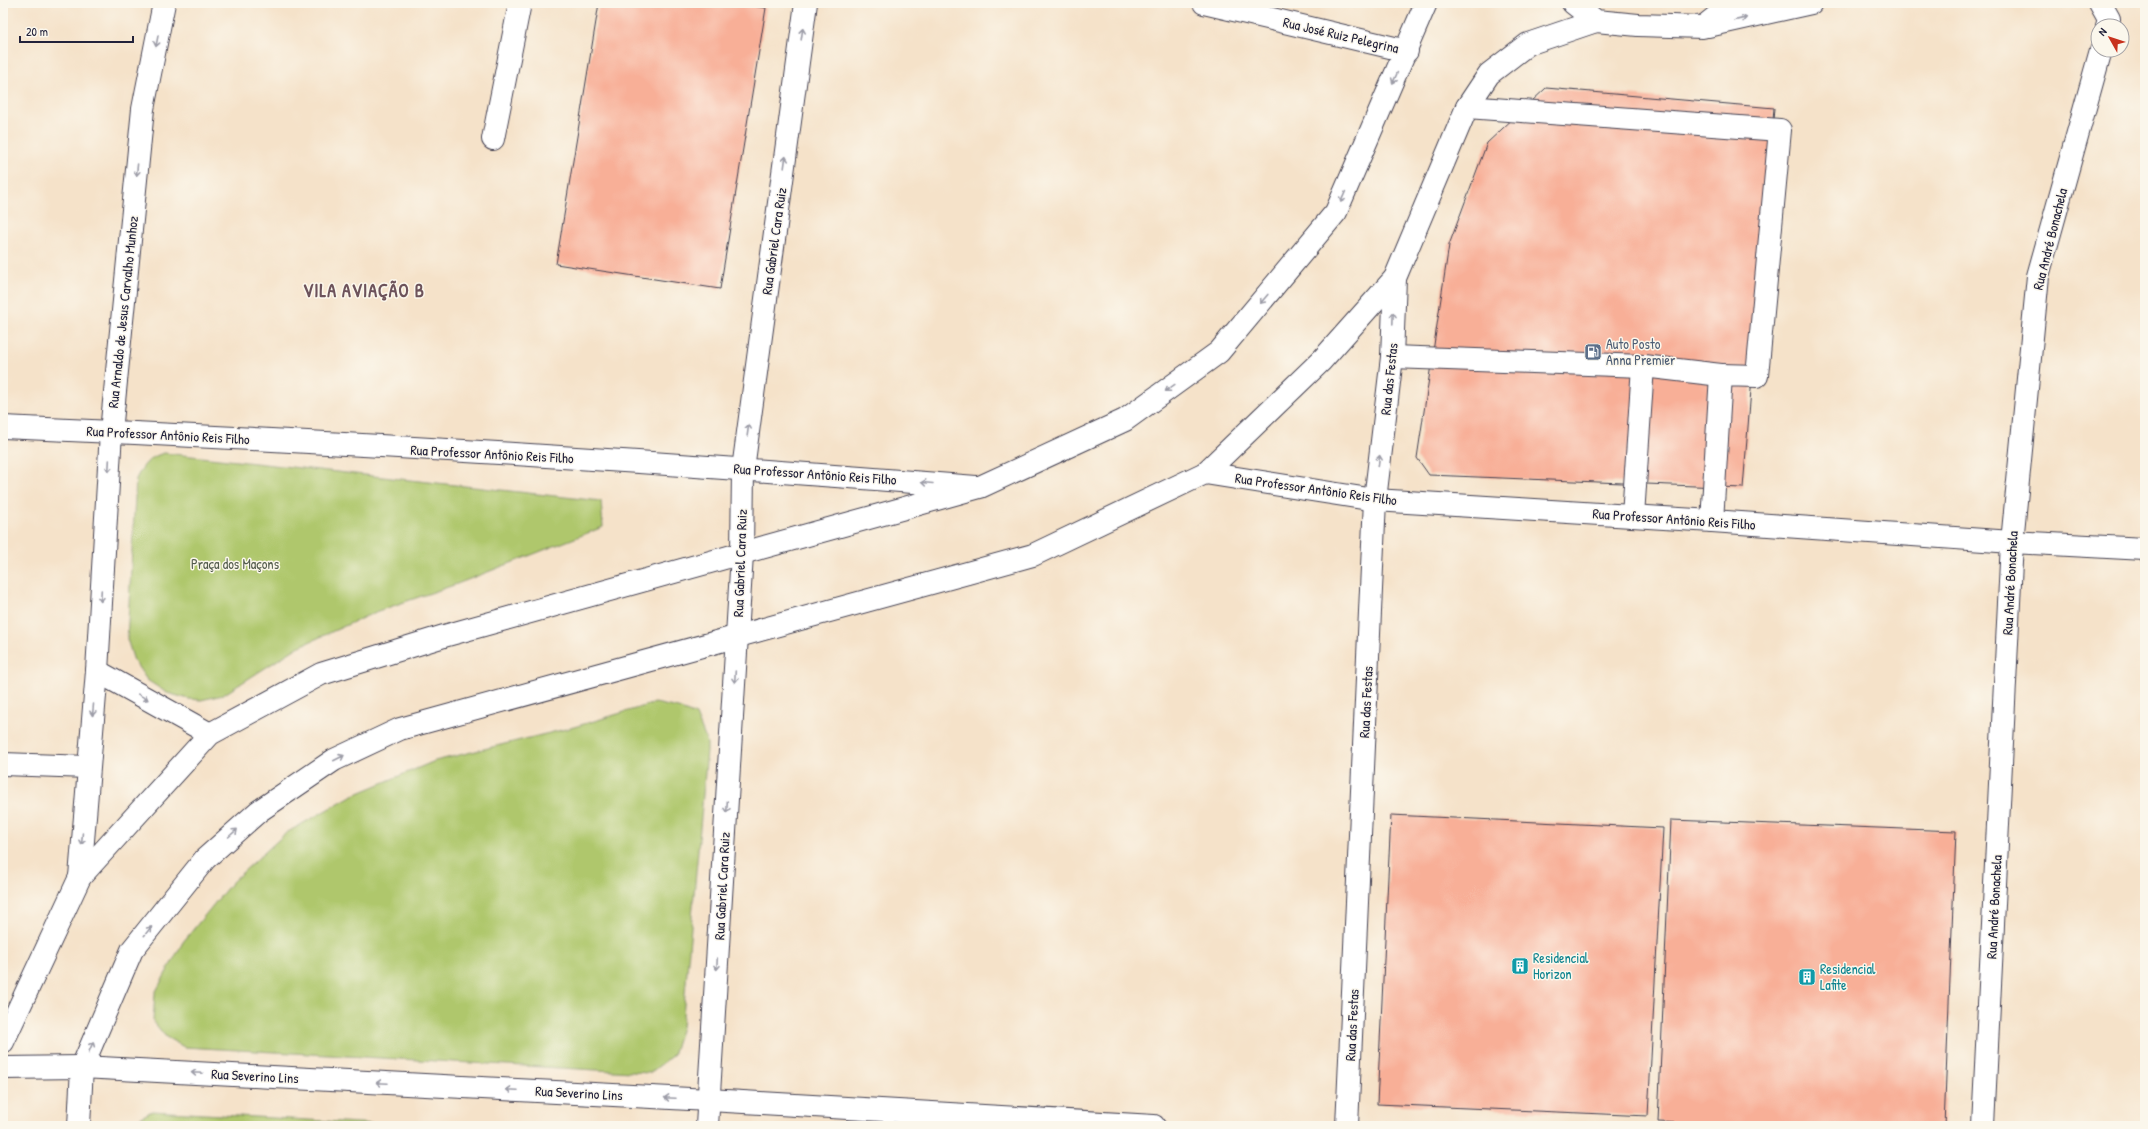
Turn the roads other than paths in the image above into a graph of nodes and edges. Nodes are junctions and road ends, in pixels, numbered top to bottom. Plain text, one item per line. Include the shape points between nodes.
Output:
1 (164, 3) edge
2 (520, 3) edge
3 (806, 3) edge
4 (1204, 3) edge
5 (1426, 3) edge
6 (1573, 3) edge
7 (1733, 3) edge
8 (1811, 3) edge
9 (2100, 3) edge
10 (2108, 18) edge
11 (1596, 21) junction
12 (1703, 27) junction
13 (1407, 51) junction
14 (2099, 58) edge
15 (1468, 107) junction
16 (493, 138) dead end
17 (1394, 278) junction
18 (1392, 358) junction
19 (1643, 366) junction
20 (1721, 375) junction
21 (3, 427) edge
22 (111, 432) junction
23 (743, 469) junction
24 (1205, 473) junction
25 (980, 487) junction
26 (1375, 500) junction
27 (1633, 516) junction
28 (1712, 521) junction
29 (2012, 542) junction
30 (2145, 549) edge
31 (742, 554) junction
32 (737, 638) junction
33 (97, 671) junction
34 (210, 734) junction
35 (3, 764) edge
36 (88, 767) junction
37 (80, 877) junction
38 (3, 1042) edge
39 (82, 1067) junction
40 (3, 1068) edge
41 (709, 1100) junction
42 (79, 1126) edge
43 (707, 1126) edge
44 (1154, 1126) edge
45 (1347, 1126) edge
46 (1983, 1126) edge

1 -> 22 main road, Rua Arnaldo de Jesus Carvalho Munhoz via 143,109
2 - 16 main road
23 -> 3 main road, Rua Gabriel Cara Ruiz
4 - 13 main road, Rua José Ruiz Pelegrina
5 - 13 main road
6 - 11 main road
7 - 12 main road
12 -> 8 main road
9 - 10 main road
11 - 12 main road
11 - 15 main road via 1528,44 1489,74
13 -> 25 main road via 1336,212 1219,352 1125,420
14 - 29 main road, Rua André Bonachela via 2038,276
15 - 17 main road
15 - 20 main road via 1780,130 1757,376
18 -> 17 main road, Rua das Festas
17 - 24 main road via 1322,360
18 - 19 main road
26 -> 18 main road, Rua das Festas
19 - 20 main road
19 - 27 main road
20 - 28 main road
21 - 22 main road, Rua Professor Antônio Reis Filho
22 - 23 main road, Rua Professor Antônio Reis Filho
22 -> 33 main road, Rua Arnaldo de Jesus Carvalho Munhoz
25 -> 23 main road, Rua Professor Antônio Reis Filho
23 - 31 main road, Rua Gabriel Cara Ruiz
24 - 26 main road, Rua Professor Antônio Reis Filho
24 - 32 main road via 1033,555
25 - 31 main road
26 - 27 main road, Rua Professor Antônio Reis Filho
26 - 45 main road, Rua das Festas
27 - 28 main road, Rua Professor Antônio Reis Filho
28 - 29 main road, Rua Professor Antônio Reis Filho
29 - 30 main road, Rua Professor Antônio Reis Filho
29 - 46 main road, Rua André Bonachela
31 - 32 main road, Rua Gabriel Cara Ruiz
31 - 34 main road via 444,636 321,674
39 -> 32 main road via 132,950 205,859 258,811 334,760 400,729
32 -> 41 main road, Rua Gabriel Cara Ruiz
33 -> 34 main road
33 -> 36 main road, Rua Arnaldo de Jesus Carvalho Munhoz
34 - 37 main road
35 - 36 main road
36 -> 37 main road, Rua Arnaldo de Jesus Carvalho Munhoz
37 - 38 main road
39 - 40 main road, Rua Severino Lins
41 -> 39 main road, Rua Severino Lins
39 - 42 main road
41 - 43 main road, Rua Gabriel Cara Ruiz
41 - 44 main road, Rua Severino Lins

